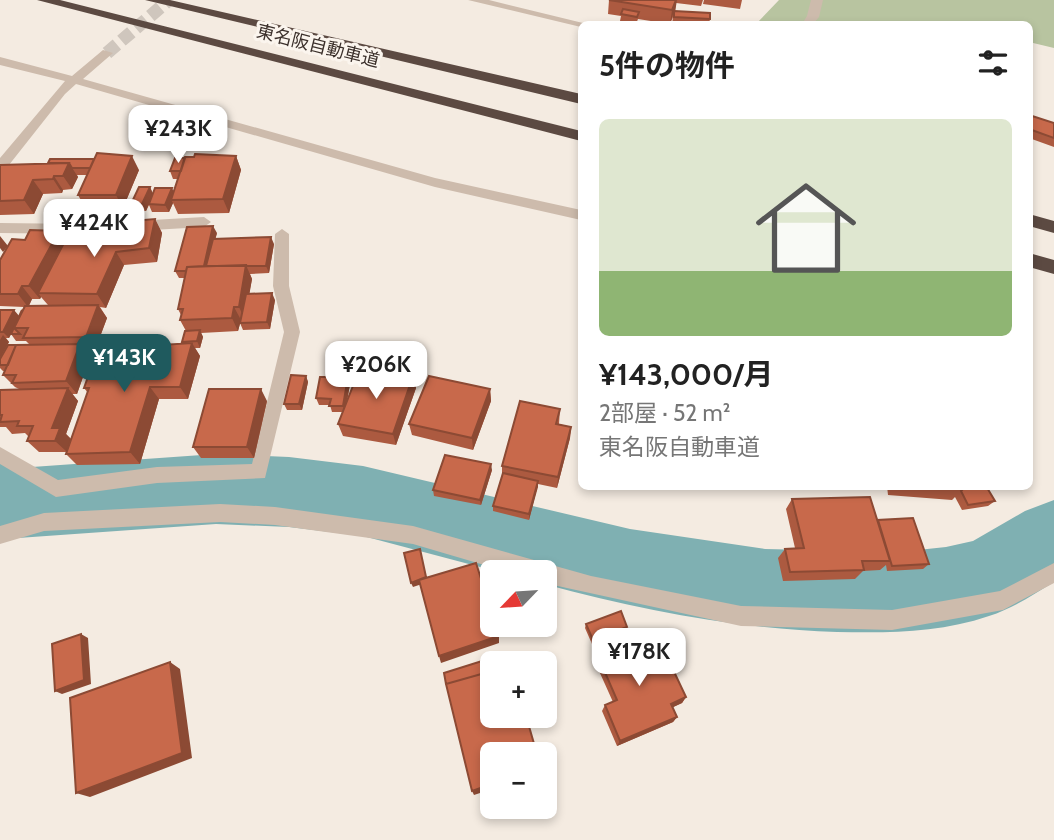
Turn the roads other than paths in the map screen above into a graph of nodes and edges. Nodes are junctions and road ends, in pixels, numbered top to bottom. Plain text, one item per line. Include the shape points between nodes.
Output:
1 (44, 0) edge
2 (152, 0) edge
3 (474, 0) edge
4 (817, 0) edge
5 (810, 21) edge
6 (578, 23) edge
7 (107, 53) tunnel mouth
8 (0, 61) edge
9 (73, 79) junction
10 (578, 98) edge
11 (578, 134) edge
12 (0, 167) edge
13 (578, 214) edge
14 (1033, 221) edge
15 (204, 222) dead end
16 (1054, 227) edge
17 (0, 228) edge
18 (282, 233) dead end
19 (1033, 261) edge
20 (1054, 267) edge
21 (0, 455) edge
22 (0, 535) edge
23 (497, 560) edge
24 (1054, 572) edge
25 (557, 577) edge

1 - 11 highway, 東名阪自動車道
2 - 10 highway, 東名阪自動車道
3 - 6 street
4 - 5 street
7 - 9 street
8 - 9 street
9 - 12 street
9 - 13 street via 412,177
14 - 16 highway
15 - 17 street
18 - 21 street via 281,286 292,332 259,472 157,475 57,489
19 - 20 highway
22 - 23 street via 44,522 220,513 413,535
24 - 25 street via 1003,600 892,620 741,615

